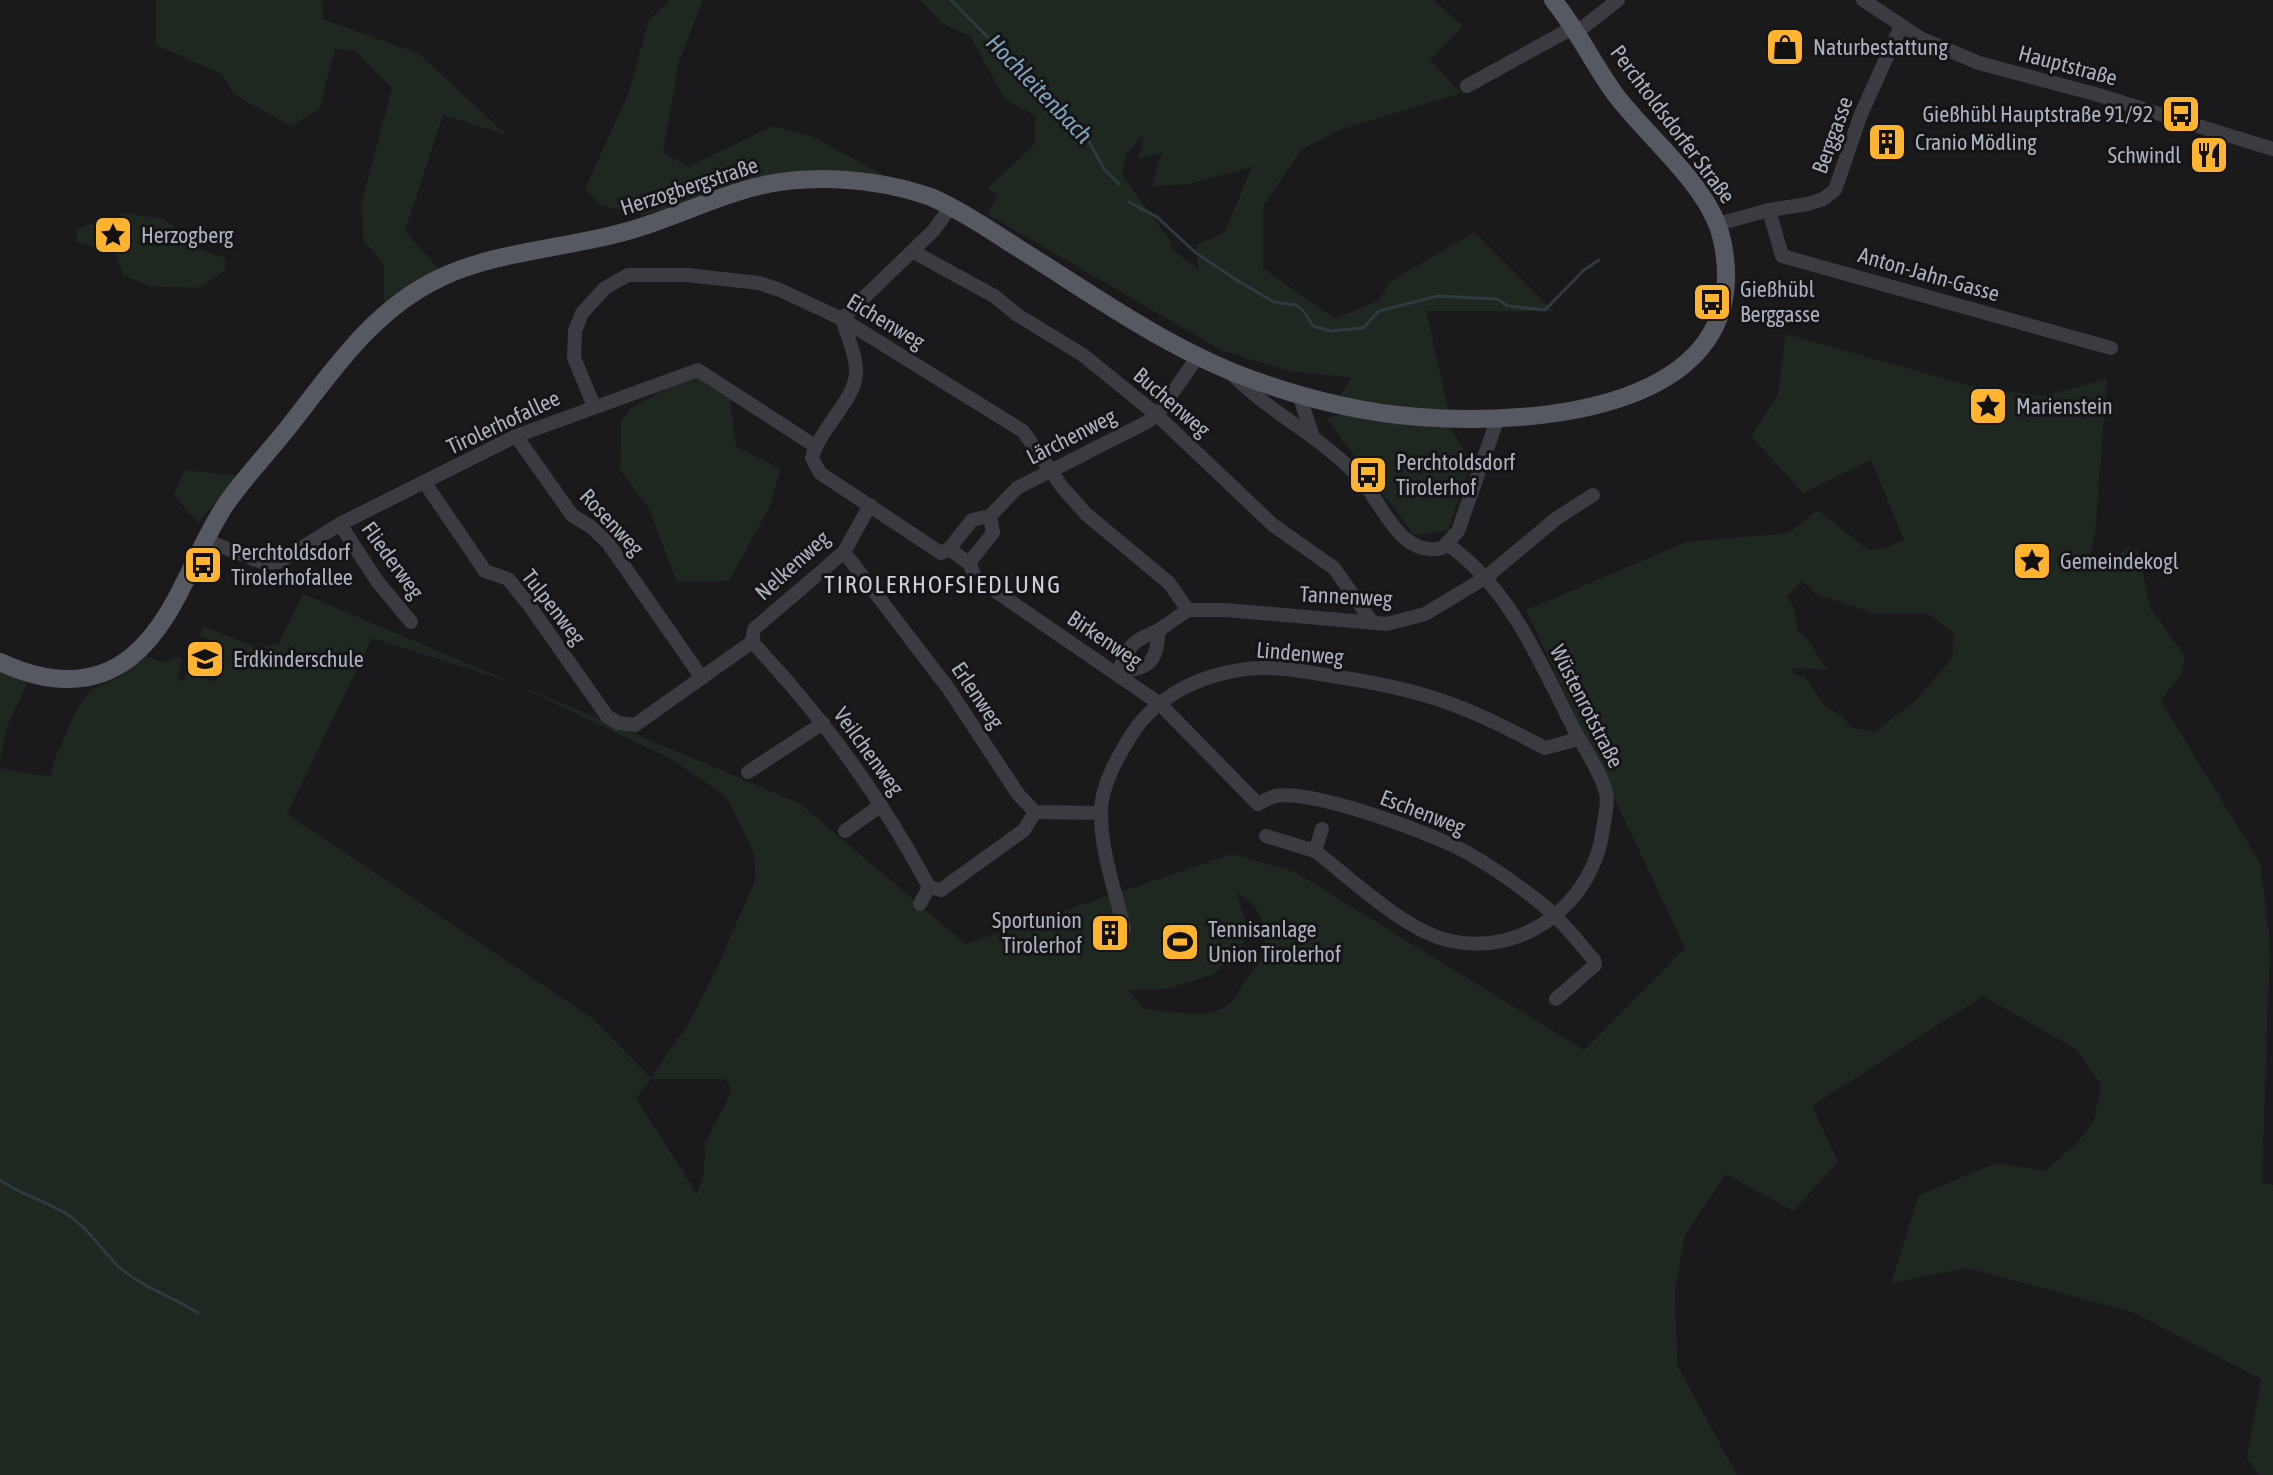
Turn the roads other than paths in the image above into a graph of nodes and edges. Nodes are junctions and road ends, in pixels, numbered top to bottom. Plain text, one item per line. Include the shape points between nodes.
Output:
1 (1553, 0) edge
2 (1618, 0) edge
3 (1863, 0) edge
4 (1901, 26) junction
5 (1575, 30) junction
6 (1467, 86) dead end
7 (2273, 149) edge
8 (951, 206) junction
9 (1769, 210) junction
10 (1718, 224) junction
11 (912, 251) junction
12 (842, 319) junction
13 (2111, 348) dead end
14 (1198, 356) junction
15 (1228, 370) junction
16 (1299, 395) junction
17 (1633, 396) joint
18 (594, 406) junction
19 (1157, 415) junction
20 (1498, 418) junction
21 (1312, 434) junction
22 (516, 436) junction
23 (815, 446) junction
24 (1052, 471) junction
25 (425, 483) junction
26 (1593, 495) dead end
27 (870, 505) junction
28 (990, 516) junction
29 (340, 524) junction
30 (205, 540) junction
31 (1448, 545) junction
32 (949, 549) junction
33 (844, 552) junction
34 (969, 563) junction
35 (1485, 578) junction
36 (1188, 610) junction
37 (411, 622) dead end
38 (1372, 622) junction
39 (1159, 630) junction
40 (752, 642) junction
41 (0, 662) edge
42 (1117, 672) junction
43 (702, 678) junction
44 (1160, 704) junction
45 (618, 723) joint
46 (823, 723) junction
47 (1579, 739) junction
48 (748, 772) dead end
49 (1258, 804) joint
50 (881, 805) junction
51 (1035, 812) junction
52 (1100, 813) junction
53 (1322, 829) dead end
54 (845, 831) dead end
55 (1266, 836) dead end
56 (1315, 851) junction
57 (935, 889) junction
58 (920, 904) dead end
59 (1556, 917) junction
60 (1124, 929) dead end
61 (1556, 999) dead end

1 - 5 main road, Perchtoldsdorfer Straße
2 - 5 street
3 - 4 street, Hauptstraße
4 - 7 street, Hauptstraße via 1979,63
4 - 9 street, Berggasse via 1861,114 1835,190 1808,204
5 - 6 street
5 - 10 main road, Perchtoldsdorfer Straße via 1618,97 1697,190
8 - 11 street
8 - 14 main road, Herzogbergstraße
8 - 30 main road, Herzogbergstraße via 881,184 773,183 620,234 440,277 389,309 359,337 226,504
9 - 10 street, Berggasse
9 - 13 street, Anton-Jahn-Gasse via 1782,256
10 - 17 main road, Perchtoldsdorfer Straße via 1726,274 1719,321 1693,360
11 - 12 street
11 - 19 street, Buchenweg via 994,296 1083,355
12 - 18 street, Eichenweg via 759,283 628,275 605,288 582,313 575,331 574,358
12 - 23 street via 857,372
12 - 24 street, Eichenweg via 1023,431
14 - 15 main road, Herzogbergstraße
14 - 19 street, Lärchenweg
15 - 16 main road, Herzogbergstraße
15 - 21 street via 1259,399
16 - 20 main road, Herzogbergstraße via 1419,418
16 - 21 street
17 - 20 main road, Herzogbergstraße
18 - 22 street, Tirolerhofallee
18 - 23 street, Tirolerhofallee via 698,370
19 - 24 street, Lärchenweg
19 - 38 street, Buchenweg via 1273,525 1334,568
20 - 31 street via 1458,531
21 - 31 street via 1362,481 1412,545 1432,550
22 - 25 street, Tirolerhofallee
22 - 43 street, Rosenweg via 572,515 608,543
23 - 27 street, Birkenweg via 812,458 820,473
24 - 28 street, Lärchenweg via 1017,488
24 - 36 street, Eichenweg via 1086,514 1169,583
25 - 29 street, Tirolerhofallee
25 - 45 street, Tulpenweg via 485,571 508,579 607,716
26 - 35 street, Tannenweg
27 - 32 street, Birkenweg via 941,553
27 - 33 street, Nelkenweg
28 - 32 street, Lärchenweg via 972,520
28 - 34 street, Lärchenweg via 993,533
29 - 30 street, Tirolerhofallee via 272,564
29 - 37 street, Fliederweg
30 - 41 main road, Herzogbergstraße via 163,620 117,667 84,679 58,680
31 - 35 street, Wüstenrotstraße
32 - 34 street, Birkenweg
33 - 40 street, Nelkenweg via 754,629
33 - 51 street, Erlenweg
34 - 42 street, Birkenweg via 975,577
35 - 38 street, Tannenweg via 1425,614 1387,624
35 - 47 street, Wüstenrotstraße via 1523,629
36 - 38 street, Tannenweg
36 - 39 street
39 - 42 street via 1141,637
39 - 42 street via 1157,654 1143,669
40 - 43 street, Nelkenweg
40 - 46 street, Veilchenweg
42 - 44 street, Birkenweg
43 - 45 street, Nelkenweg via 640,723
44 - 47 street, Lindenweg via 1180,688 1215,675 1285,670 1364,681 1440,700 1545,748
44 - 49 street, Birkenweg
44 - 52 street, Lindenweg via 1137,725 1111,768
46 - 48 street
46 - 50 street, Veilchenweg
47 - 59 street, Wüstenrotstraße via 1607,794 1600,849 1581,888
49 - 59 street, Eschenweg via 1273,796 1291,796 1432,835 1469,854
50 - 54 street
50 - 57 street, Veilchenweg
51 - 52 street
51 - 57 street via 1024,830
52 - 60 street, Lindenweg
53 - 56 street
55 - 56 street, Wüstenrotstraße
56 - 59 street, Wüstenrotstraße via 1403,919 1451,941 1506,939
57 - 58 street
59 - 61 street, Eschenweg via 1595,965

